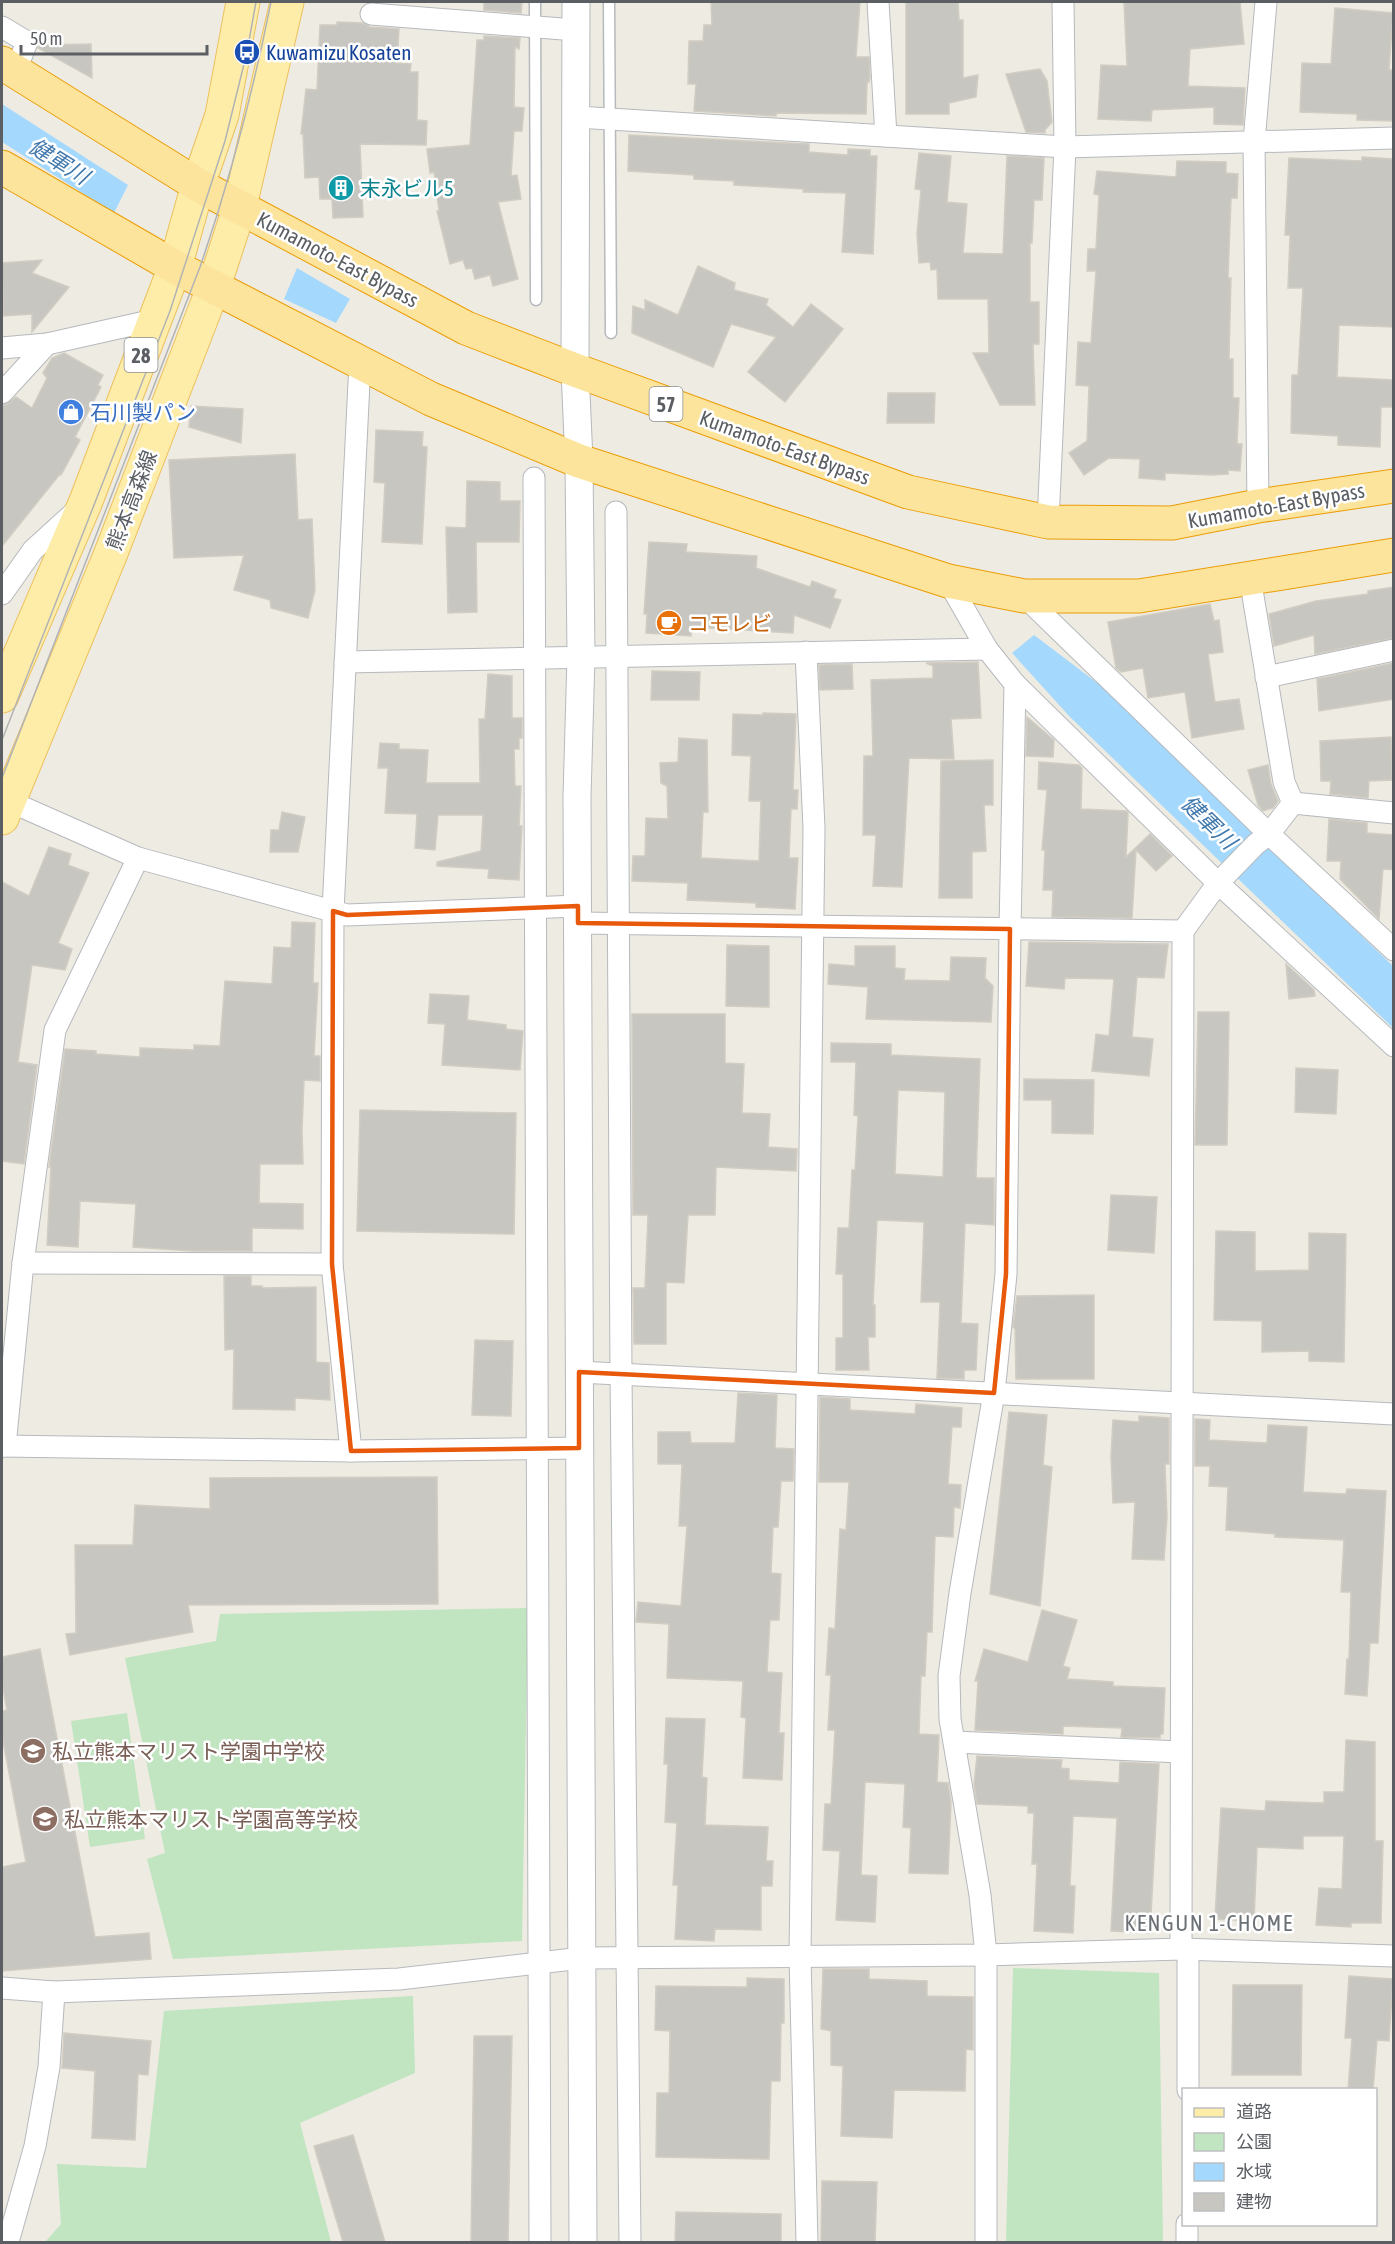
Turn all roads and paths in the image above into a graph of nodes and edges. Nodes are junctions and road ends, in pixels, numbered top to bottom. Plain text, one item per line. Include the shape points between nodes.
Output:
1 (243, 2) edge
2 (287, 2) edge
3 (535, 2) edge
4 (576, 2) edge
5 (609, 2) edge
6 (878, 2) edge
7 (1063, 2) edge
8 (1266, 2) edge
9 (371, 14) dead end
10 (2, 27) edge
11 (535, 27) junction
12 (576, 30) junction
13 (9, 67) edge
14 (577, 117) junction
15 (611, 119) junction
16 (886, 136) junction
17 (1394, 138) edge
18 (1254, 142) junction
19 (1065, 147) junction
20 (2, 167) edge
21 (198, 184) junction
22 (240, 206) junction
23 (175, 267) junction
24 (214, 286) junction
25 (536, 300) dead end
26 (154, 320) junction
27 (611, 333) dead end
28 (47, 344) junction
29 (2, 348) edge
30 (360, 362) junction
31 (575, 370) junction
32 (2, 393) edge
33 (579, 460) junction
34 (534, 478) dead end
35 (1394, 486) edge
36 (86, 501) junction
37 (1258, 506) junction
38 (616, 512) dead end
39 (1048, 522) junction
40 (1394, 555) edge
41 (1250, 578) junction
42 (948, 581) junction
43 (2, 594) edge
44 (1024, 596) junction
45 (987, 649) junction
46 (1394, 650) edge
47 (806, 652) junction
48 (618, 655) junction
49 (534, 657) junction
50 (581, 657) junction
51 (345, 662) junction
52 (1266, 677) junction
53 (1015, 684) junction
54 (2, 696) edge
55 (1293, 803) junction
56 (4, 806) edge
57 (1394, 813) edge
58 (1262, 839) junction
59 (138, 858) junction
60 (1218, 883) junction
61 (534, 908) junction
62 (333, 911) junction
63 (578, 915) junction
64 (620, 925) junction
65 (814, 926) junction
66 (1010, 929) junction
67 (1183, 931) junction
68 (1394, 950) edge
69 (1394, 1046) edge
70 (22, 1263) junction
71 (332, 1264) junction
72 (579, 1372) junction
73 (621, 1375) junction
74 (809, 1383) junction
75 (994, 1393) junction
76 (1182, 1402) junction
77 (1394, 1414) edge
78 (3, 1446) edge
79 (579, 1448) junction
80 (537, 1449) junction
81 (351, 1451) junction
82 (954, 1742) junction
83 (1181, 1752) junction
84 (1184, 1949) junction
85 (986, 1955) junction
86 (1394, 1956) edge
87 (800, 1957) junction
88 (582, 1958) junction
89 (628, 1958) junction
90 (538, 1963) junction
91 (2, 1988) edge
92 (54, 1992) junction
93 (1188, 2088) edge
94 (1187, 2226) edge
95 (8, 2242) edge
96 (540, 2242) edge
97 (583, 2242) edge
98 (630, 2242) edge
99 (807, 2242) edge
100 (986, 2242) edge
101 (1187, 2242) edge

1 - 21 main road, 熊本高森線 / 28 via 222,115
2 - 22 main road, 熊本高森線 / 28
3 - 11 lane
4 - 12 street
5 - 15 lane
6 - 16 street
7 - 19 street
8 - 18 street
9 - 11 street
10 - 13 street via 27,42
11 - 12 street
11 - 25 lane
12 - 14 street
13 - 21 highway, Kumamoto-East Bypass / 57
14 - 15 street
14 - 31 street
15 - 16 street
15 - 27 lane
16 - 19 street
17 - 18 street
18 - 19 street
18 - 37 street
19 - 39 street
20 - 23 highway
21 - 22 highway, Kumamoto-East Bypass / 57
21 - 23 main road, 熊本高森線 / 28
22 - 24 main road, 熊本高森線 / 28
22 - 31 highway, Kumamoto-East Bypass / 57 via 466,327
23 - 24 highway
23 - 26 main road, 熊本高森線 / 28
24 - 30 highway
24 - 56 main road, 熊本高森線 / 28 via 111,553
26 - 28 street
26 - 36 main road, 熊本高森線 / 28
28 - 29 street
28 - 32 street
30 - 33 highway via 431,399
30 - 51 street
31 - 33 street
31 - 39 highway, Kumamoto-East Bypass / 57 via 908,492
33 - 42 highway
33 - 50 street
34 - 49 street
35 - 37 highway, Kumamoto-East Bypass / 57
36 - 43 street via 33,550
36 - 54 main road, 熊本高森線 / 28
37 - 39 highway, Kumamoto-East Bypass / 57 via 1172,523
38 - 48 street
40 - 41 highway
41 - 44 highway via 1138,596
41 - 52 street
42 - 44 highway
42 - 45 street
44 - 58 street
45 - 47 street
45 - 53 street
46 - 52 street
47 - 48 street
47 - 65 street
48 - 50 street
48 - 64 street
49 - 50 street
49 - 51 street
49 - 61 street
50 - 63 street
51 - 62 street
52 - 55 street via 1284,782
53 - 60 street
53 - 66 street
55 - 57 street
55 - 58 street
56 - 59 street
58 - 60 street
58 - 68 street
59 - 62 street
59 - 70 street via 55,1030
60 - 67 street
60 - 69 street
61 - 62 street via 347,915
61 - 63 street
61 - 80 street
62 - 71 street
63 - 64 street
63 - 72 street
64 - 65 street
64 - 73 street
65 - 66 street
65 - 74 street
66 - 67 street
66 - 75 street via 1006,1274
67 - 76 street
70 - 71 street
70 - 78 street
71 - 81 street
72 - 73 street
72 - 79 street
73 - 74 street
73 - 89 street
74 - 75 street
74 - 87 street
75 - 76 street
75 - 82 street via 949,1676
76 - 77 street
76 - 83 street
78 - 81 street
79 - 80 street
79 - 88 street
80 - 81 street
80 - 90 street
82 - 83 street
82 - 85 street
83 - 84 street
84 - 85 street
84 - 86 street
84 - 93 street
85 - 87 street
85 - 100 street
87 - 89 street
87 - 99 street
88 - 89 street
88 - 90 street
88 - 97 street
89 - 98 street
90 - 92 street via 399,1979
90 - 96 street
91 - 92 street
92 - 95 street via 49,2067 35,2146
94 - 101 street

